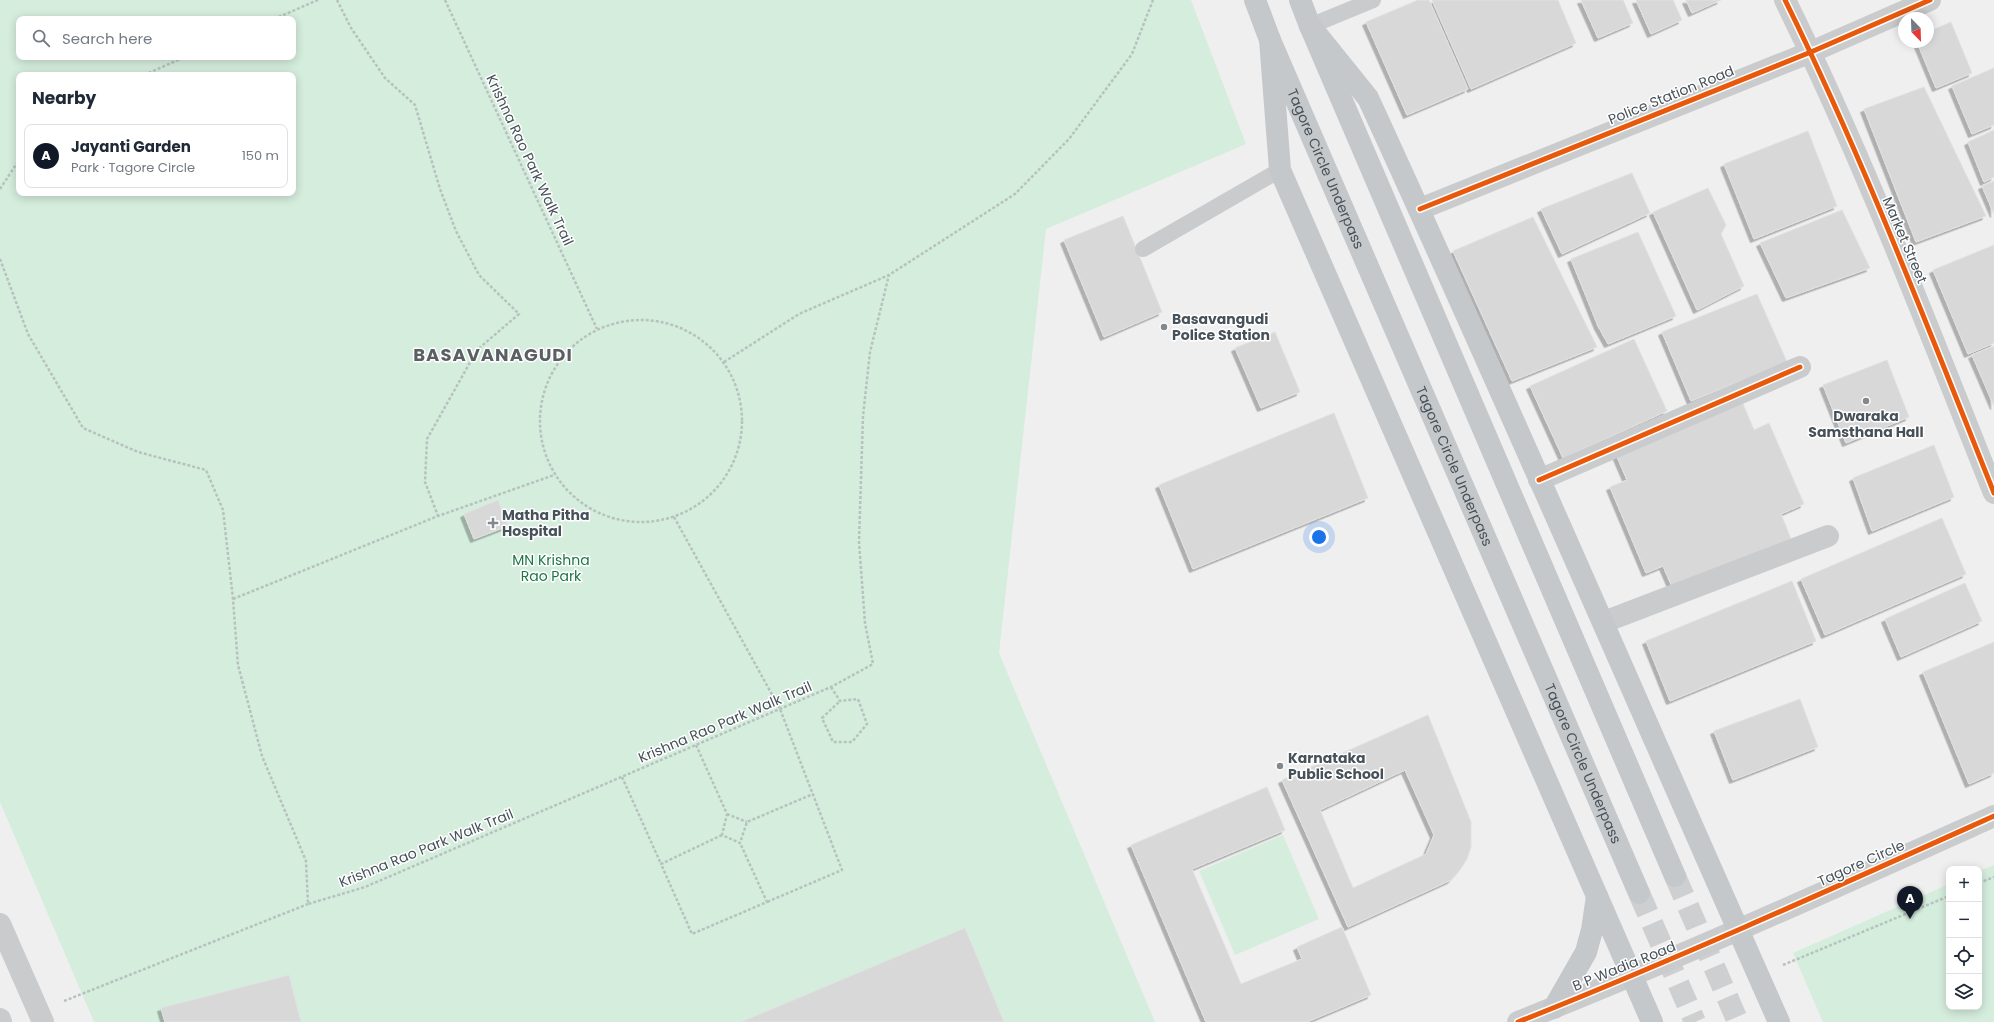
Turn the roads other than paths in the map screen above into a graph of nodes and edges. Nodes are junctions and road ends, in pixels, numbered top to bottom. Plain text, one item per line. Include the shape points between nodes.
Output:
1 (1255, 0) edge
2 (1300, 0) edge
3 (1373, 0) edge
4 (1785, 0) edge
5 (1930, 0) edge
6 (1310, 26) junction
7 (1270, 40) junction
8 (1811, 52) junction
9 (1280, 170) junction
10 (1420, 209) junction
11 (1143, 250) dead end
12 (1800, 368) dead end
13 (1539, 480) junction
14 (1994, 494) edge
15 (1828, 536) dead end
16 (1604, 622) junction
17 (1994, 816) edge
18 (1675, 876) tunnel mouth
19 (1639, 893) tunnel mouth
20 (1597, 896) junction
21 (0, 924) edge
22 (1738, 931) junction
23 (1632, 977) junction
24 (1554, 1008) junction
25 (43, 1022) edge
26 (1518, 1022) edge
27 (1652, 1022) edge
28 (1779, 1022) edge

1 - 7 main road
2 - 6 main road
3 - 6 lane
4 - 8 street, Market Street
5 - 8 street, Police Station Road
6 - 10 main road via 1368,98
6 - 18 main road
7 - 9 main road
7 - 19 main road, Tagore Circle Underpass
8 - 10 street, Police Station Road
8 - 14 street, Market Street via 1901,261
9 - 11 lane
9 - 20 main road
10 - 13 main road
12 - 13 street
13 - 16 main road
15 - 16 street
16 - 22 main road
17 - 22 street, Tagore Circle
20 - 23 main road
20 - 24 main road via 1586,952
21 - 25 street
22 - 23 street, B P Wadia Road
22 - 28 main road
23 - 24 street, B P Wadia Road
23 - 27 main road
24 - 26 street, B P Wadia Road

